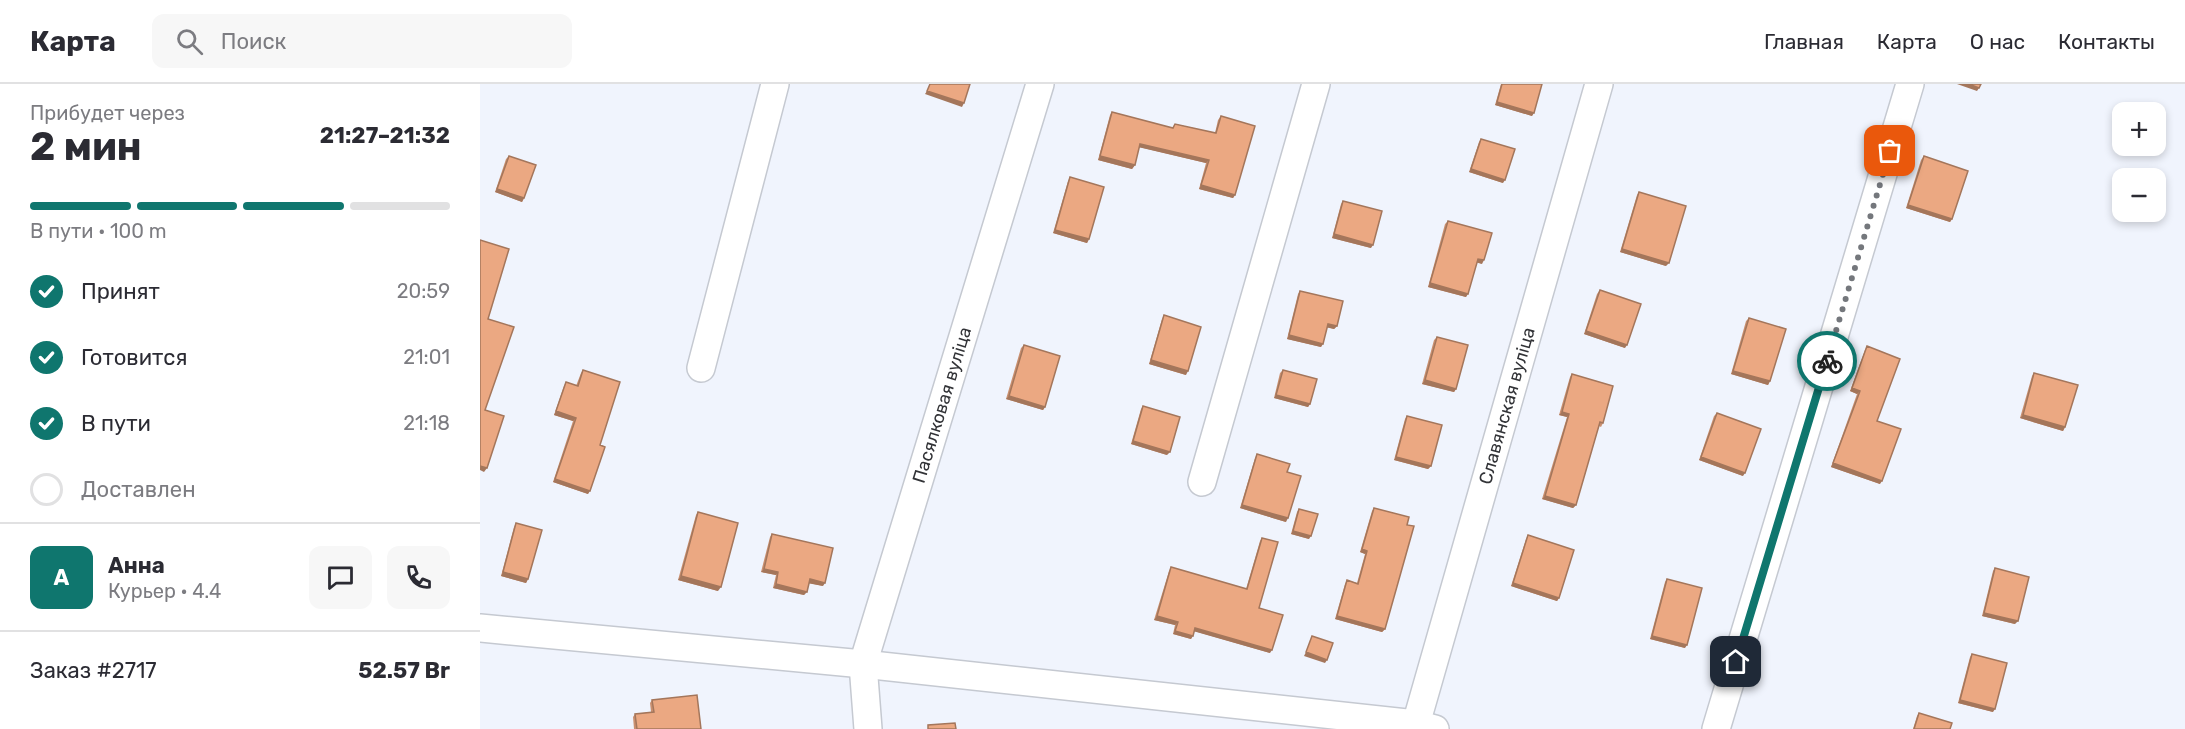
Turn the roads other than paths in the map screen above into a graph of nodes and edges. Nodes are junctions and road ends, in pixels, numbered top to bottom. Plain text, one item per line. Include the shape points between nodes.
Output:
1 (775, 84) edge
2 (1040, 84) edge
3 (1316, 84) edge
4 (1599, 84) edge
5 (1910, 84) edge
6 (701, 368) dead end
7 (1202, 482) dead end
8 (480, 628) edge
9 (863, 664) junction
10 (1423, 727) edge
11 (868, 729) edge
12 (1716, 729) edge

1 - 6 street
2 - 9 street, Пасялковая вуліца
3 - 7 street
4 - 10 street, Славянская вуліца
5 - 12 street
8 - 9 street
9 - 10 street
9 - 11 street, Пасялковая вуліца

